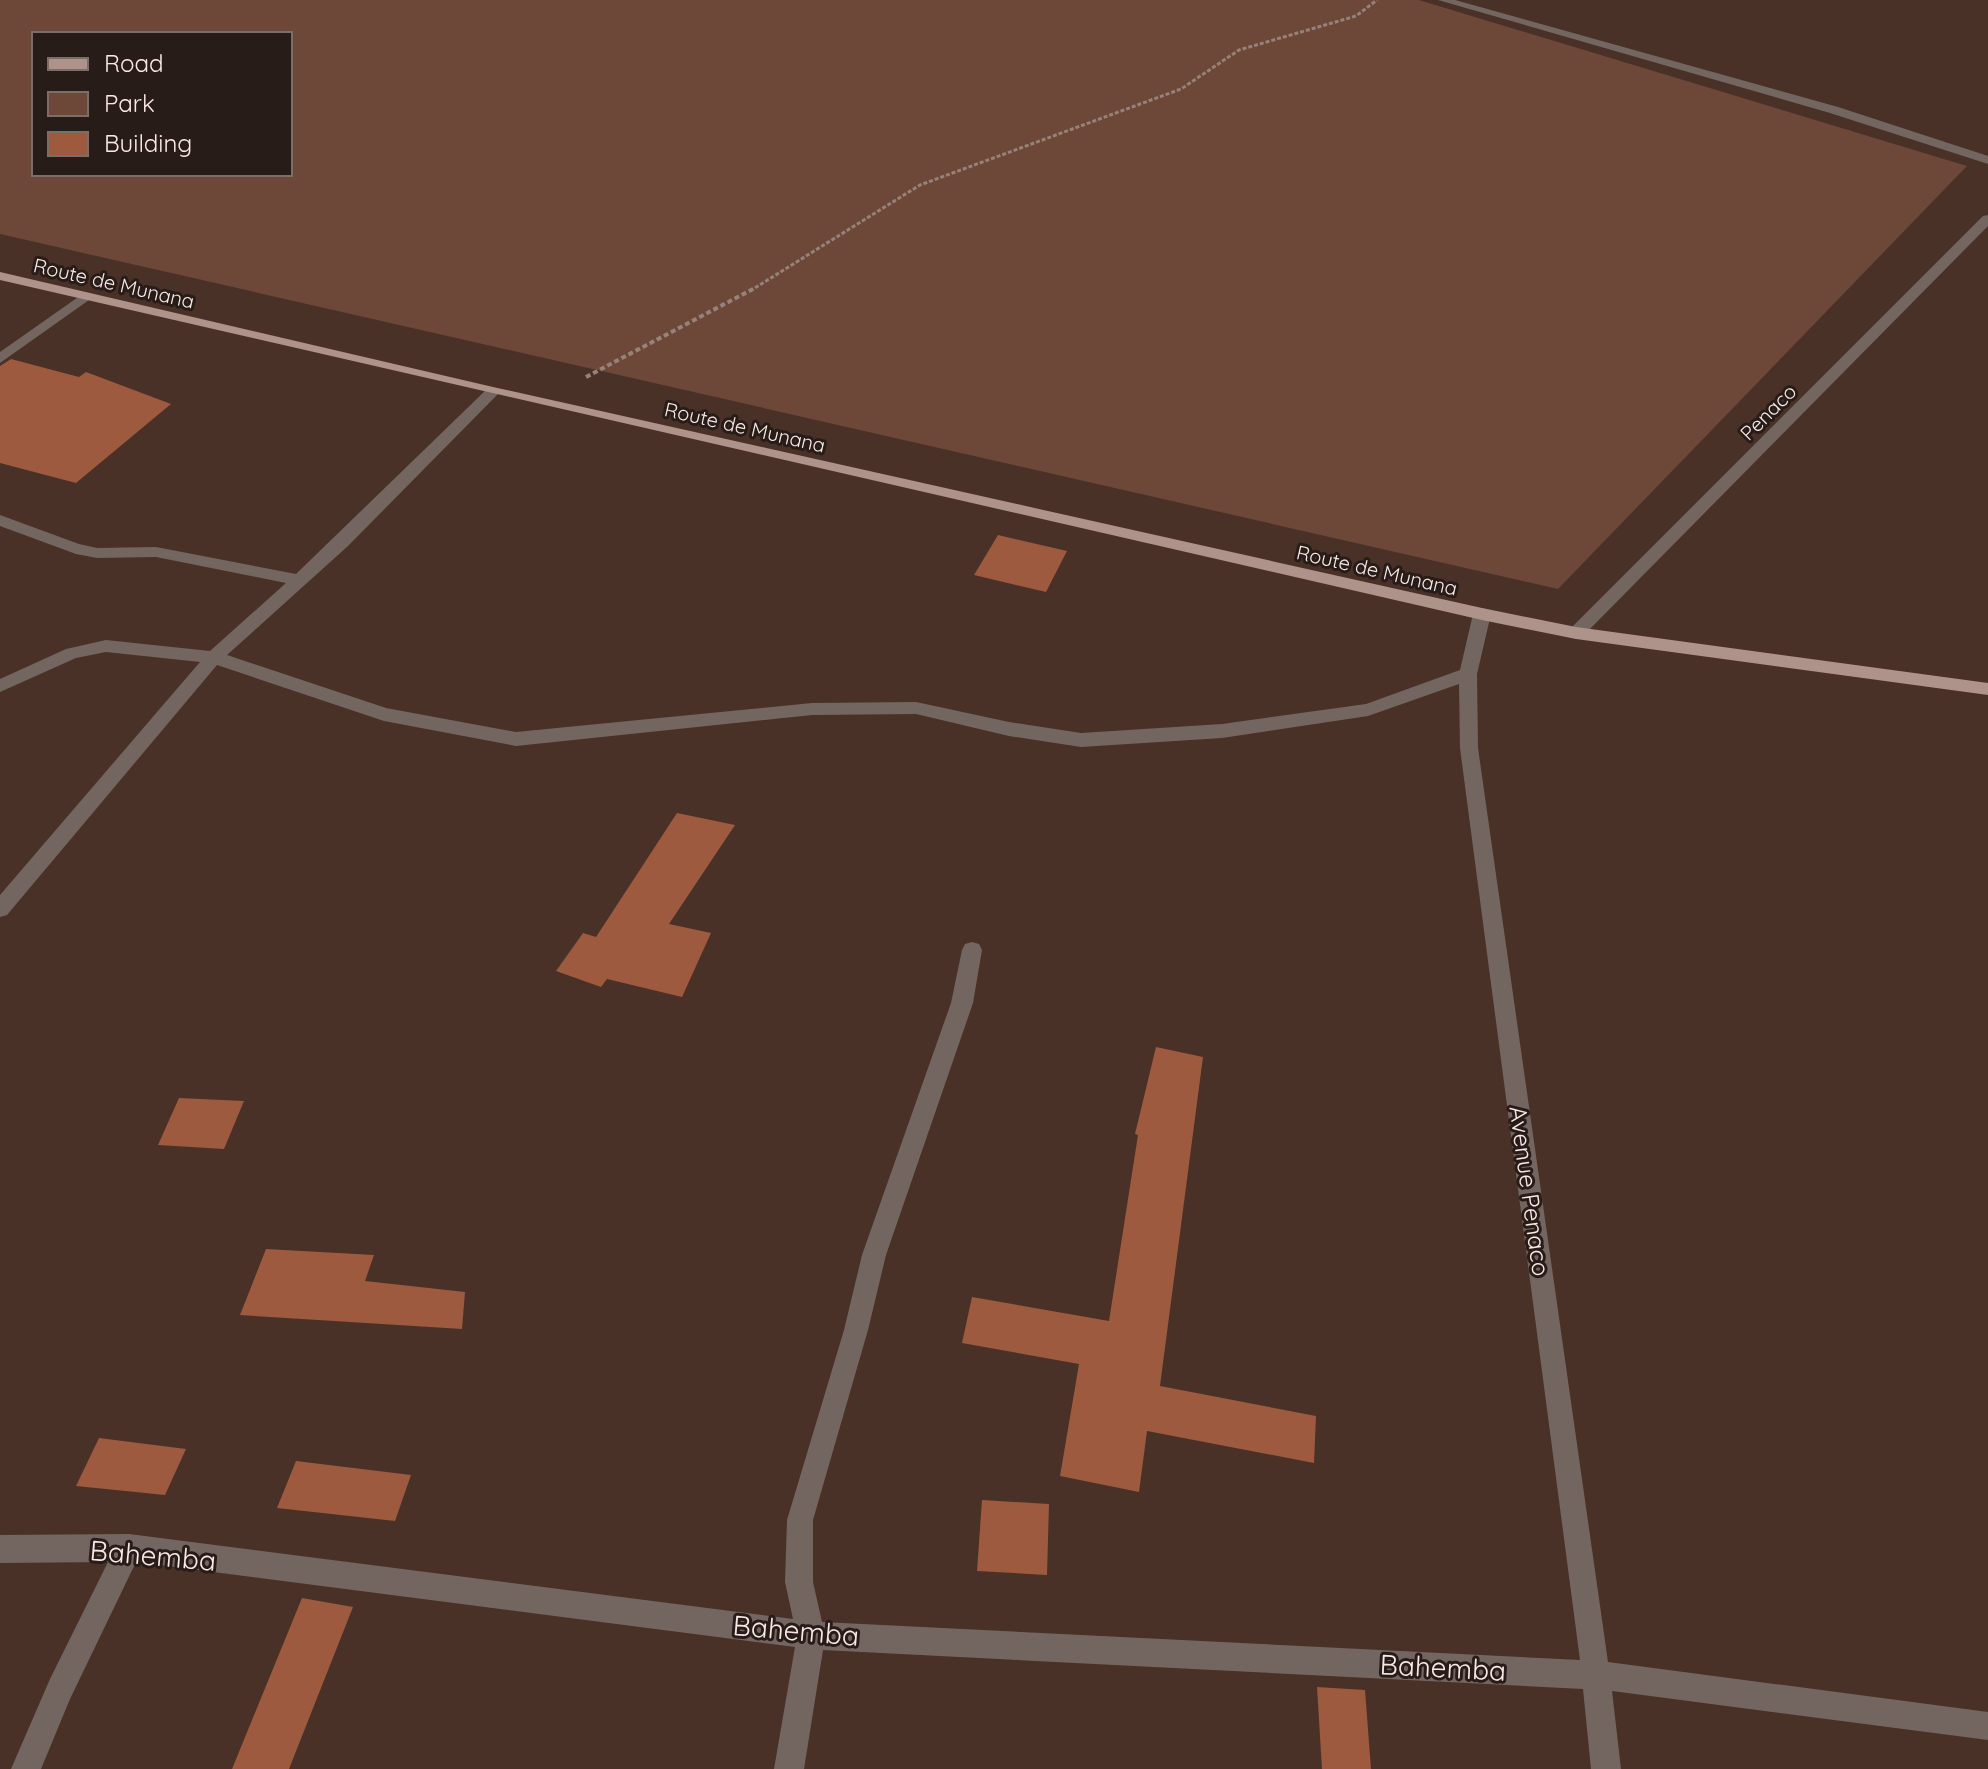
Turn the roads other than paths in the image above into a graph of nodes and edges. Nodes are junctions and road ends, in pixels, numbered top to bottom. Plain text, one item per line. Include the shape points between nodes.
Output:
1 (1443, 0) edge
2 (1988, 160) edge
3 (1988, 219) edge
4 (0, 276) edge
5 (84, 297) junction
6 (0, 359) edge
7 (493, 391) junction
8 (0, 520) edge
9 (297, 580) junction
10 (1482, 614) junction
11 (1576, 633) junction
12 (214, 657) junction
13 (1468, 674) junction
14 (0, 686) edge
15 (1988, 689) edge
16 (0, 909) edge
17 (972, 950) dead end
18 (129, 1548) junction
19 (0, 1549) edge
20 (811, 1635) junction
21 (1596, 1675) junction
22 (1988, 1726) edge
23 (26, 1769) edge
24 (789, 1769) edge
25 (1606, 1769) edge

1 - 2 street via 1758,88
3 - 11 street, Penaco
4 - 5 main road, Route de Munana
5 - 6 street
5 - 7 main road, Route de Munana
7 - 9 street
7 - 10 main road, Route de Munana
8 - 9 street via 76,549 156,552
9 - 12 street
10 - 11 main road, Route de Munana
10 - 13 street, Avenue Penaco
11 - 15 main road, Route de Munana
12 - 13 street via 384,714 516,739 812,709 916,708 1081,740 1161,736 1368,710
12 - 14 street via 106,646 72,653
12 - 16 street
13 - 21 street, Avenue Penaco via 1469,748
17 - 20 street via 962,1003 874,1255 800,1520 799,1582
18 - 19 street, Bahemba
18 - 20 street, Bahemba
18 - 23 street
20 - 21 street, Bahemba
20 - 24 street
21 - 22 street, Bahemba
21 - 25 street, Avenue Penaco

